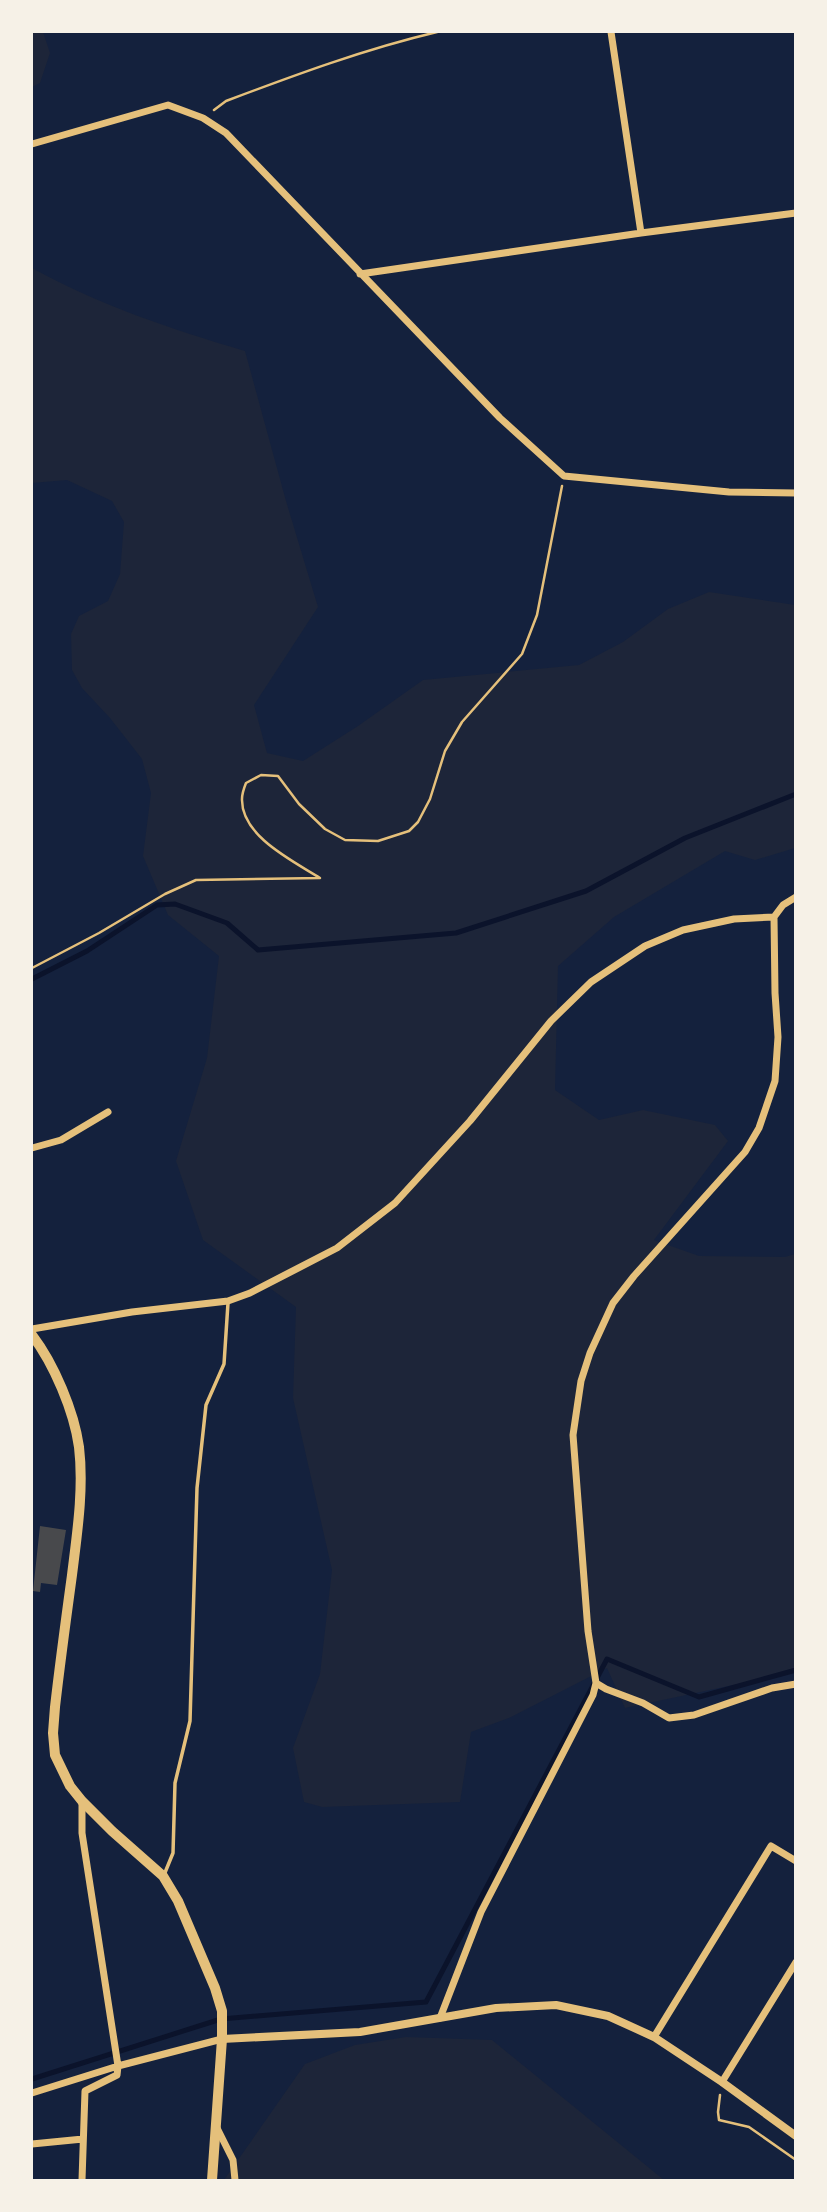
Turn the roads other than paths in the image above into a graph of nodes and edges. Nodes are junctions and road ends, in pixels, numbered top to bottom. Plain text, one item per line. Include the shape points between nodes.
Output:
1 (611, 32) edge
2 (32, 144) edge
3 (796, 213) edge
4 (641, 233) junction
5 (360, 274) junction
6 (796, 493) edge
7 (796, 897) edge
8 (774, 917) junction
9 (108, 1112) dead end
10 (32, 1148) edge
11 (228, 1301) junction
12 (32, 1329) edge
13 (32, 1335) edge
14 (596, 1683) junction
15 (796, 1684) edge
16 (82, 1801) junction
17 (796, 1861) edge
18 (163, 1876) junction
19 (796, 1962) edge
20 (440, 2018) junction
21 (654, 2037) junction
22 (222, 2039) junction
23 (118, 2066) junction
24 (722, 2081) junction
25 (32, 2093) edge
26 (216, 2127) junction
27 (794, 2132) edge
28 (83, 2139) junction
29 (32, 2144) edge
30 (82, 2180) edge
31 (212, 2180) edge
32 (235, 2180) edge

1 - 4 street
2 - 5 street via 168,104 226,133
3 - 4 street
4 - 5 street
5 - 6 street via 500,418 564,476 729,492
7 - 8 street
8 - 11 street via 734,919 684,930 645,946 591,982 551,1021 470,1121 394,1203 337,1248
8 - 14 street via 775,1081 759,1128 745,1152 613,1303 582,1381 573,1435
9 - 10 street via 61,1140
11 - 12 street
11 - 18 lane via 224,1364 206,1405 201,1447 190,1721 175,1783 173,1853
13 - 16 main road via 66,1400 78,1444 76,1538 53,1733 55,1755
14 - 15 street via 668,1718 694,1715
14 - 20 street via 481,1912
16 - 18 main road
16 - 23 street via 82,1833
17 - 21 street via 771,1846
18 - 22 main road via 215,1988 222,2011
19 - 24 street
20 - 21 street via 496,2008 556,2005 608,2016
20 - 22 street via 360,2032
21 - 24 street
22 - 23 street
22 - 26 main road
23 - 25 street
23 - 28 street via 117,2075 85,2091
24 - 27 street
26 - 31 main road
26 - 32 street via 233,2160
28 - 29 street
28 - 30 street

